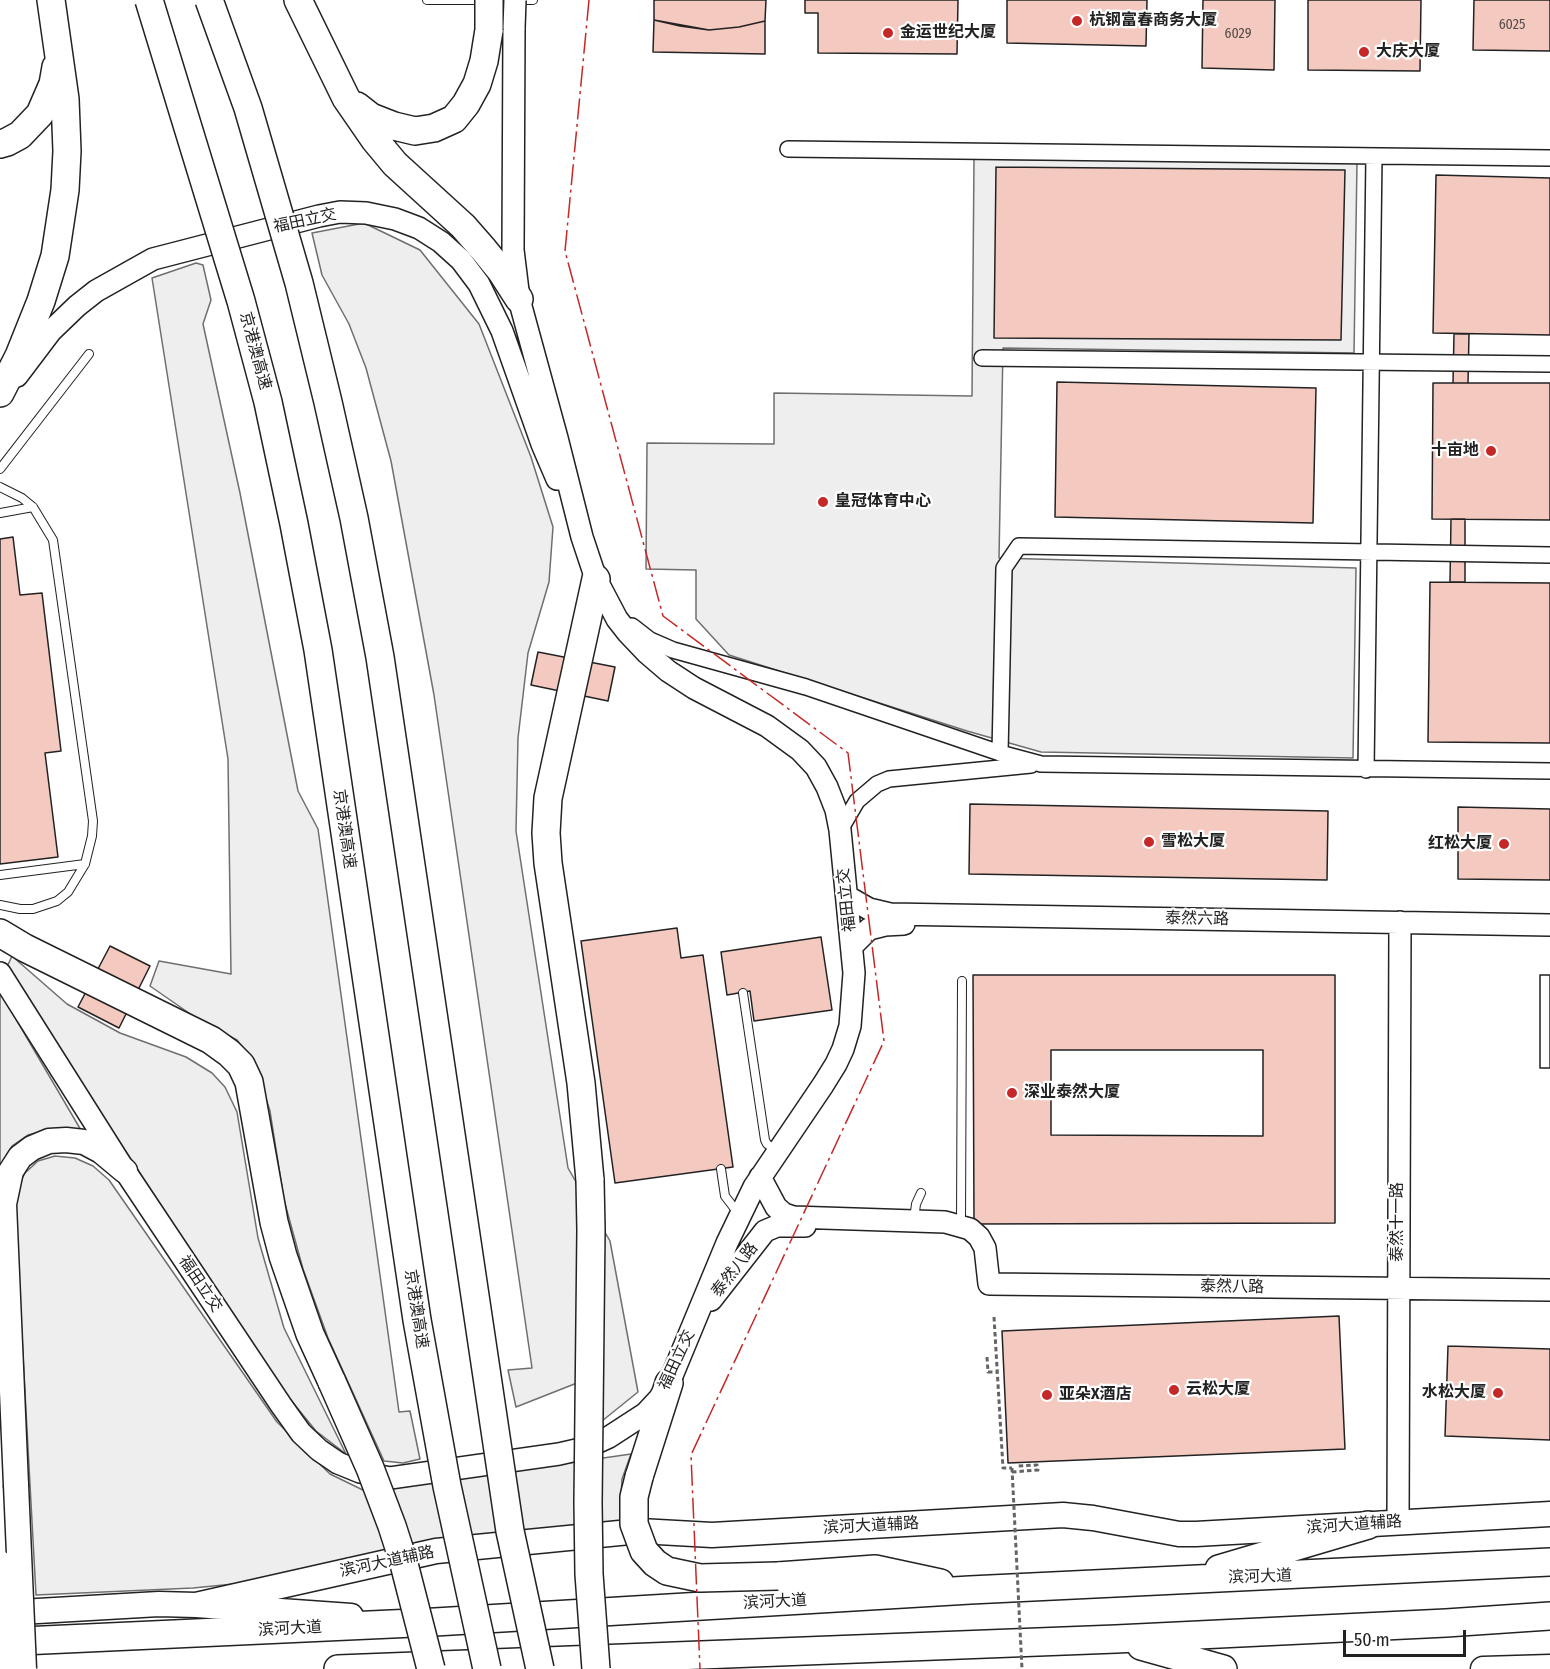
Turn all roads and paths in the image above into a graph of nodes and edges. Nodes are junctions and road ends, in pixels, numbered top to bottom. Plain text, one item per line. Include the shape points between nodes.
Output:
1 (51, 0) edge
2 (149, 0) edge
3 (209, 0) edge
4 (298, 0) edge
5 (427, 0) edge
6 (489, 0) edge
7 (515, 0) edge
8 (533, 0) edge
9 (502, 29) junction
10 (58, 39) junction
11 (346, 98) junction
12 (0, 144) edge
13 (788, 149) dead end
14 (1374, 156) junction
15 (1550, 158) edge
16 (519, 299) junction
17 (88, 354) dead end
18 (982, 357) dead end
19 (1371, 362) junction
20 (1550, 364) edge
21 (0, 393) edge
22 (0, 398) edge
23 (0, 469) edge
24 (0, 488) edge
25 (33, 507) junction
26 (0, 513) edge
27 (582, 537) junction
28 (1368, 552) junction
29 (1550, 555) edge
30 (596, 579) junction
31 (608, 603) junction
32 (1000, 753) junction
33 (1041, 764) junction
34 (1366, 770) junction
35 (1550, 771) edge
36 (840, 830) junction
37 (86, 864) junction
38 (0, 875) edge
39 (848, 897) junction
40 (0, 905) edge
41 (1550, 925) edge
42 (1400, 927) junction
43 (0, 933) edge
44 (1550, 934) edge
45 (852, 946) junction
46 (0, 973) edge
47 (962, 981) dead end
48 (743, 993) dead end
49 (777, 1151) junction
50 (721, 1169) dead end
51 (125, 1171) junction
52 (760, 1177) junction
53 (921, 1193) dead end
54 (740, 1215) junction
55 (914, 1221) junction
56 (959, 1226) junction
57 (1398, 1288) junction
58 (1550, 1290) edge
59 (994, 1317) dead end
60 (696, 1319) junction
61 (987, 1357) dead end
62 (998, 1372) junction
63 (669, 1383) junction
64 (1018, 1466) dead end
65 (1012, 1472) junction
66 (1550, 1514) edge
67 (1398, 1522) junction
68 (1368, 1525) junction
69 (1550, 1562) edge
70 (0, 1563) edge
71 (1180, 1581) junction
72 (970, 1590) junction
73 (196, 1605) junction
74 (0, 1613) edge
75 (1550, 1616) edge
76 (435, 1622) junction
77 (1116, 1640) junction
78 (0, 1642) edge
79 (1550, 1667) edge
80 (431, 1668) edge
81 (5, 1669) edge
82 (24, 1669) edge
83 (338, 1669) edge
84 (487, 1669) edge
85 (540, 1669) edge
86 (596, 1669) edge
87 (1022, 1669) edge
88 (1223, 1669) edge
89 (1483, 1669) edge

1 - 10 highway
2 - 84 highway, 京港澳高速, bridge via 242,301 294,524 318,650 417,1320 447,1486
3 - 85 highway, bridge via 248,108 299,283 354,518 380,657 510,1531
4 - 11 highway
5 - 8 lane
6 - 9 highway, bridge
7 - 9 street, 福田立交, bridge
9 - 11 highway via 466,104 454,119 434,128 415,131 394,126 371,117
9 - 16 street, 福田立交 via 512,241
10 - 12 highway via 53,84 44,108 20,135
10 - 21 highway via 67,151 60,226 41,301
11 - 16 highway via 395,164 463,226
13 - 14 street
14 - 15 street
14 - 19 street
16 - 27 street, 福田立交
17 - 23 lane
18 - 19 street
19 - 20 street
19 - 28 street
22 - 27 street, 福田立交 via 51,331 78,306 96,291 153,259 340,212 395,219 441,242 479,284 502,331 542,444
24 - 25 lane
25 - 26 lane
25 - 37 lane via 53,540 58,567 92,803 92,837
27 - 30 street, 福田立交
28 - 29 street
28 - 32 street via 1019,546 1004,568
28 - 34 street
30 - 31 street, 福田立交
30 - 86 highway, bridge via 548,798 546,832 585,1116 590,1180 588,1515
31 - 32 street via 650,640 667,648 806,687
31 - 36 street, 福田立交 via 628,633 668,670 767,726 800,750 816,767 826,787
32 - 33 street
33 - 34 street
33 - 36 street via 889,778 857,801
34 - 35 street
36 - 39 street, 福田立交
37 - 38 lane
37 - 40 lane via 68,892 51,903 33,909
39 - 42 street, 泰然六路 via 868,909 890,914
39 - 45 street, 福田立交
41 - 42 street, 泰然六路
42 - 44 street, 泰然六路
42 - 45 street, 泰然六路 via 894,924 869,929
42 - 57 street, 泰然十一路
43 - 80 highway, bridge via 211,1040 241,1065 249,1082 283,1256 310,1334 385,1508
45 - 49 street, 福田立交 via 850,1026 823,1085
46 - 51 street, 福田立交
47 - 56 lane
48 - 49 lane via 765,1140
49 - 52 street, 福田立交
50 - 54 lane via 725,1196
51 - 63 street, 福田立交 via 302,1433 338,1463 360,1472 390,1478 585,1448 646,1413
51 - 82 main road, bridge via 84,1142 49,1141 20,1157 11,1171 4,1204
52 - 54 street, 福田立交
52 - 55 street via 773,1203 788,1216
53 - 55 lane
54 - 60 street, 福田立交
55 - 56 street
56 - 57 street, 泰然八路 via 975,1233 983,1242 989,1284
56 - 60 street, 泰然八路 via 773,1227 762,1234
57 - 58 street, 泰然八路
57 - 67 street, 泰然十一路
59 - 62 path
60 - 63 street, 福田立交
61 - 62 path via 988,1372
62 - 65 path via 1003,1468 1012,1468
63 - 72 highway, bridge via 634,1497 634,1524 644,1551 655,1563 667,1571 700,1578 875,1569
64 - 65 path via 1037,1465 1038,1470
65 - 87 path, bridge
66 - 67 main road, 滨河大道辅路
67 - 68 main road, 滨河大道辅路
68 - 71 highway
68 - 73 main road, 滨河大道辅路 via 1179,1534 1063,1515 712,1535 640,1531 427,1552
69 - 71 highway, 滨河大道
70 - 81 main road, bridge
71 - 72 highway, 滨河大道
72 - 76 highway, 滨河大道
73 - 74 main road, 滨河大道辅路
73 - 76 main road, 滨河大道辅路
75 - 77 highway
76 - 78 highway, 滨河大道
77 - 80 highway
77 - 88 highway
79 - 89 main road
80 - 83 highway

